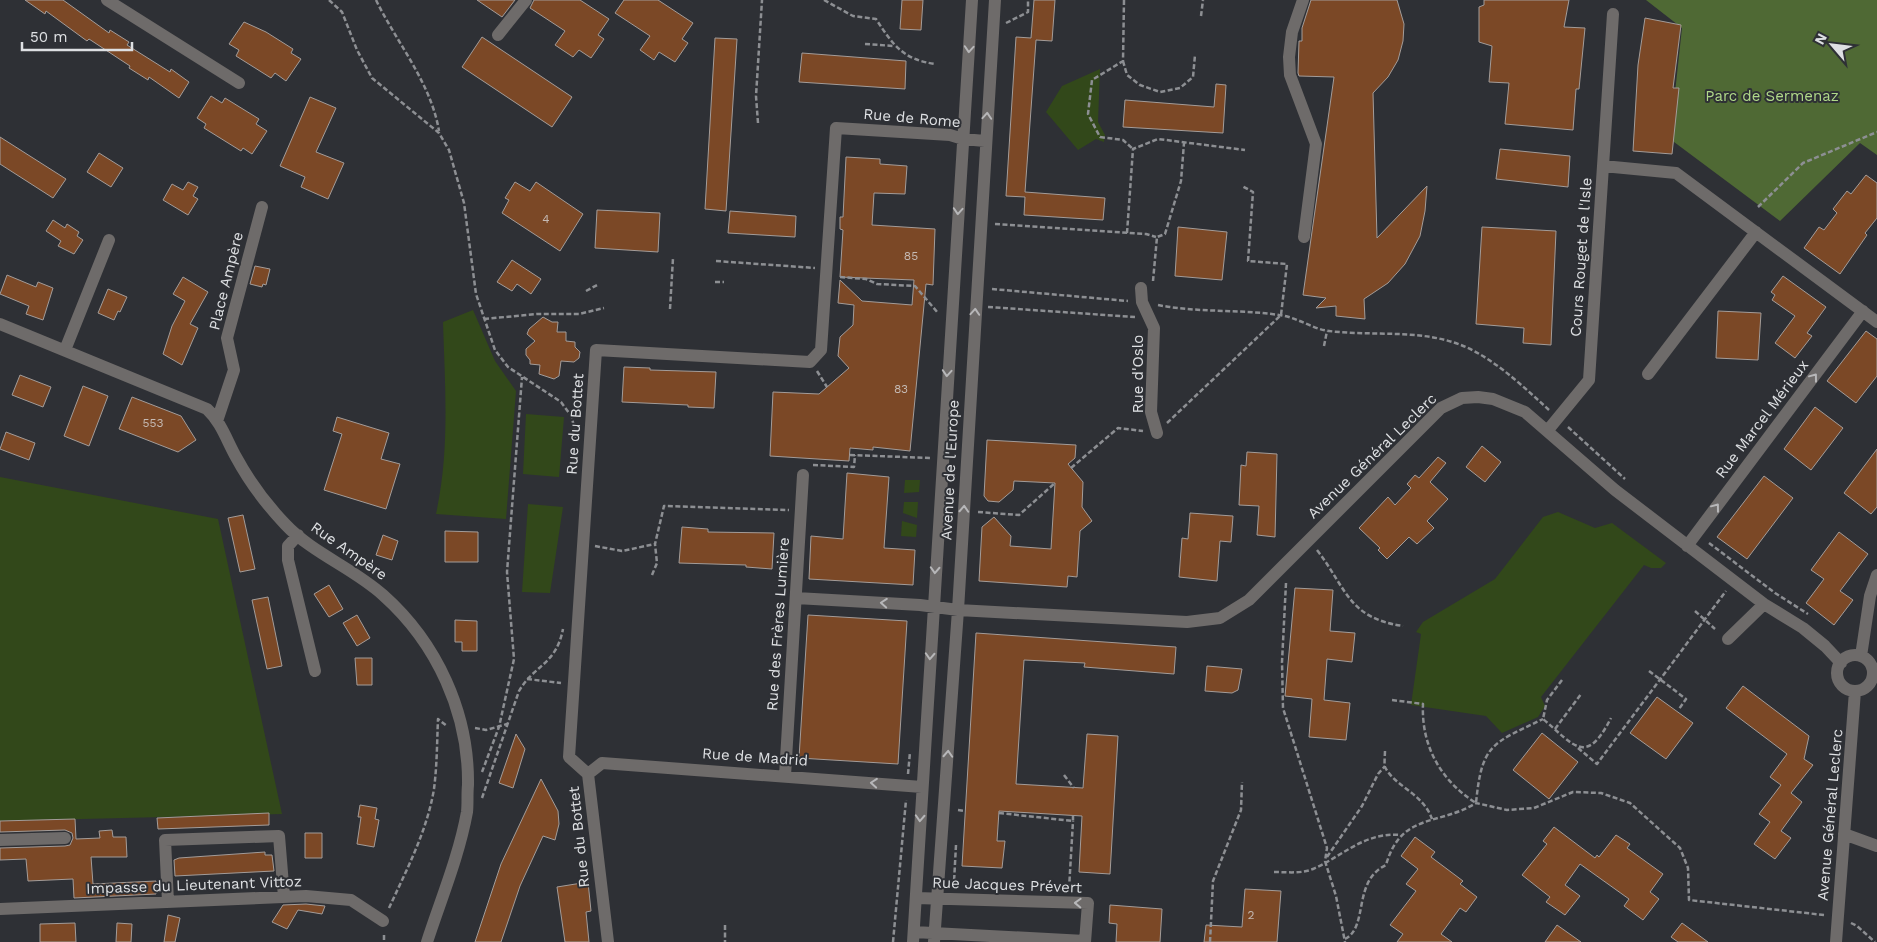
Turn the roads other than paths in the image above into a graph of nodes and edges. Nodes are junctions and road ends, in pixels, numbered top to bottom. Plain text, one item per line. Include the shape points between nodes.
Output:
1 (108, 0) edge
2 (526, 0) edge
3 (972, 0) edge
4 (995, 0) edge
5 (1304, 0) edge
6 (1613, 14) dead end
7 (498, 34) dead end
8 (239, 83) dead end
9 (963, 139) junction
10 (985, 141) junction
11 (1603, 166) junction
12 (262, 207) dead end
13 (1756, 232) junction
14 (1304, 237) dead end
15 (110, 240) dead end
16 (1147, 286) road end
17 (1863, 311) junction
18 (1877, 322) edge
19 (0, 324) edge
20 (65, 350) junction
21 (810, 362) joint
22 (1648, 374) dead end
23 (217, 422) junction
24 (1548, 430) junction
25 (1157, 432) road end
26 (807, 470) road end
27 (298, 535) junction
28 (1688, 546) junction
29 (1877, 575) edge
30 (796, 598) junction
31 (1764, 604) junction
32 (933, 607) junction
33 (958, 610) junction
34 (1728, 639) dead end
35 (1861, 656) junction
36 (1840, 663) junction
37 (315, 671) dead end
38 (1875, 680) edge
39 (1855, 691) junction
40 (588, 774) junction
41 (785, 776) junction
42 (922, 787) junction
43 (1844, 834) junction
44 (65, 838) dead end
45 (0, 840) edge
46 (1877, 846) edge
47 (284, 897) junction
48 (916, 898) junction
49 (938, 899) junction
50 (168, 902) junction
51 (0, 909) edge
52 (383, 922) road end
53 (913, 937) edge
54 (935, 937) edge
55 (427, 942) edge
56 (608, 942) edge
57 (1085, 942) edge
58 (1836, 942) edge

1 - 8 street
2 - 7 street
3 -> 9 street, Avenue de l'Europe
10 -> 4 street, Avenue de l'Europe
5 - 14 street via 1292,32 1289,57 1290,75 1316,144
6 - 11 street
9 - 10 street, Rue de Rome
9 - 21 street, Rue de Rome via 950,135 836,128 821,350
9 -> 32 street, Avenue de l'Europe
33 -> 10 street, Avenue de l'Europe
11 - 13 street, Cours Rouget de l'Isle via 1676,173
11 - 24 street, Cours Rouget de l'Isle via 1589,380
12 - 23 street, Place Ampère via 227,338 234,370
13 - 17 street, Cours Rouget de l'Isle
13 - 22 street
15 - 20 street
16 - 25 street, Rue d'Oslo via 1142,302 1154,328 1151,412
17 - 18 street, Cours Rouget de l'Isle
28 -> 17 street, Rue Marcel Mérieux
19 - 20 street, Rue Ampère
20 - 23 street, Rue Ampère via 195,402 207,409
21 - 40 street, Rue du Bottet via 596,350 569,757
23 - 27 street, Rue Ampère via 250,482
24 - 28 street, Avenue Général Leclerc via 1615,490
24 - 33 street, Avenue Général Leclerc via 1525,412 1493,398 1462,398 1441,408 1249,600 1220,618 1202,622
26 - 30 street, Rue des Frères Lumière
27 - 37 street via 288,546 288,560
27 - 55 street, Rue Ampère via 371,584 399,609 435,657 463,728 468,760 467,810 452,869
28 - 31 street, Avenue Général Leclerc
29 - 35 street via 1870,596
32 -> 30 street, Avenue Général Leclerc
30 - 41 street, Rue des Frères Lumière
31 - 34 street
31 - 36 street, Avenue Général Leclerc via 1790,618 1826,646
32 - 33 street, Avenue Général Leclerc
32 -> 42 street, Avenue de l'Europe
49 -> 33 street, Avenue de l'Europe
35 - 36 street via 1850,656
35 - 38 street via 1873,668
36 - 39 street via 1839,681
38 - 39 street via 1864,689
39 - 43 street, Avenue Général Leclerc
40 - 41 street, Rue de Madrid via 602,763
40 - 56 street, Rue du Bottet
42 -> 41 street, Rue de Madrid
42 -> 48 street, Avenue de l'Europe
43 - 46 street
43 - 58 street, Avenue Général Leclerc
44 - 45 street
47 - 50 street, Impasse du Lieutenant Vittoz
47 - 50 street via 279,836 165,840
47 - 52 street, Impasse du Lieutenant Vittoz via 351,900
48 - 49 street, Rue Jacques Prévert
48 - 53 street, Avenue de l'Europe
49 - 54 street, Avenue de l'Europe
57 -> 49 street, Rue Jacques Prévert via 1088,903
50 - 51 street, Impasse du Lieutenant Vittoz
53 - 54 street, Rue Jacques Prévert
54 - 57 street, Rue Jacques Prévert

